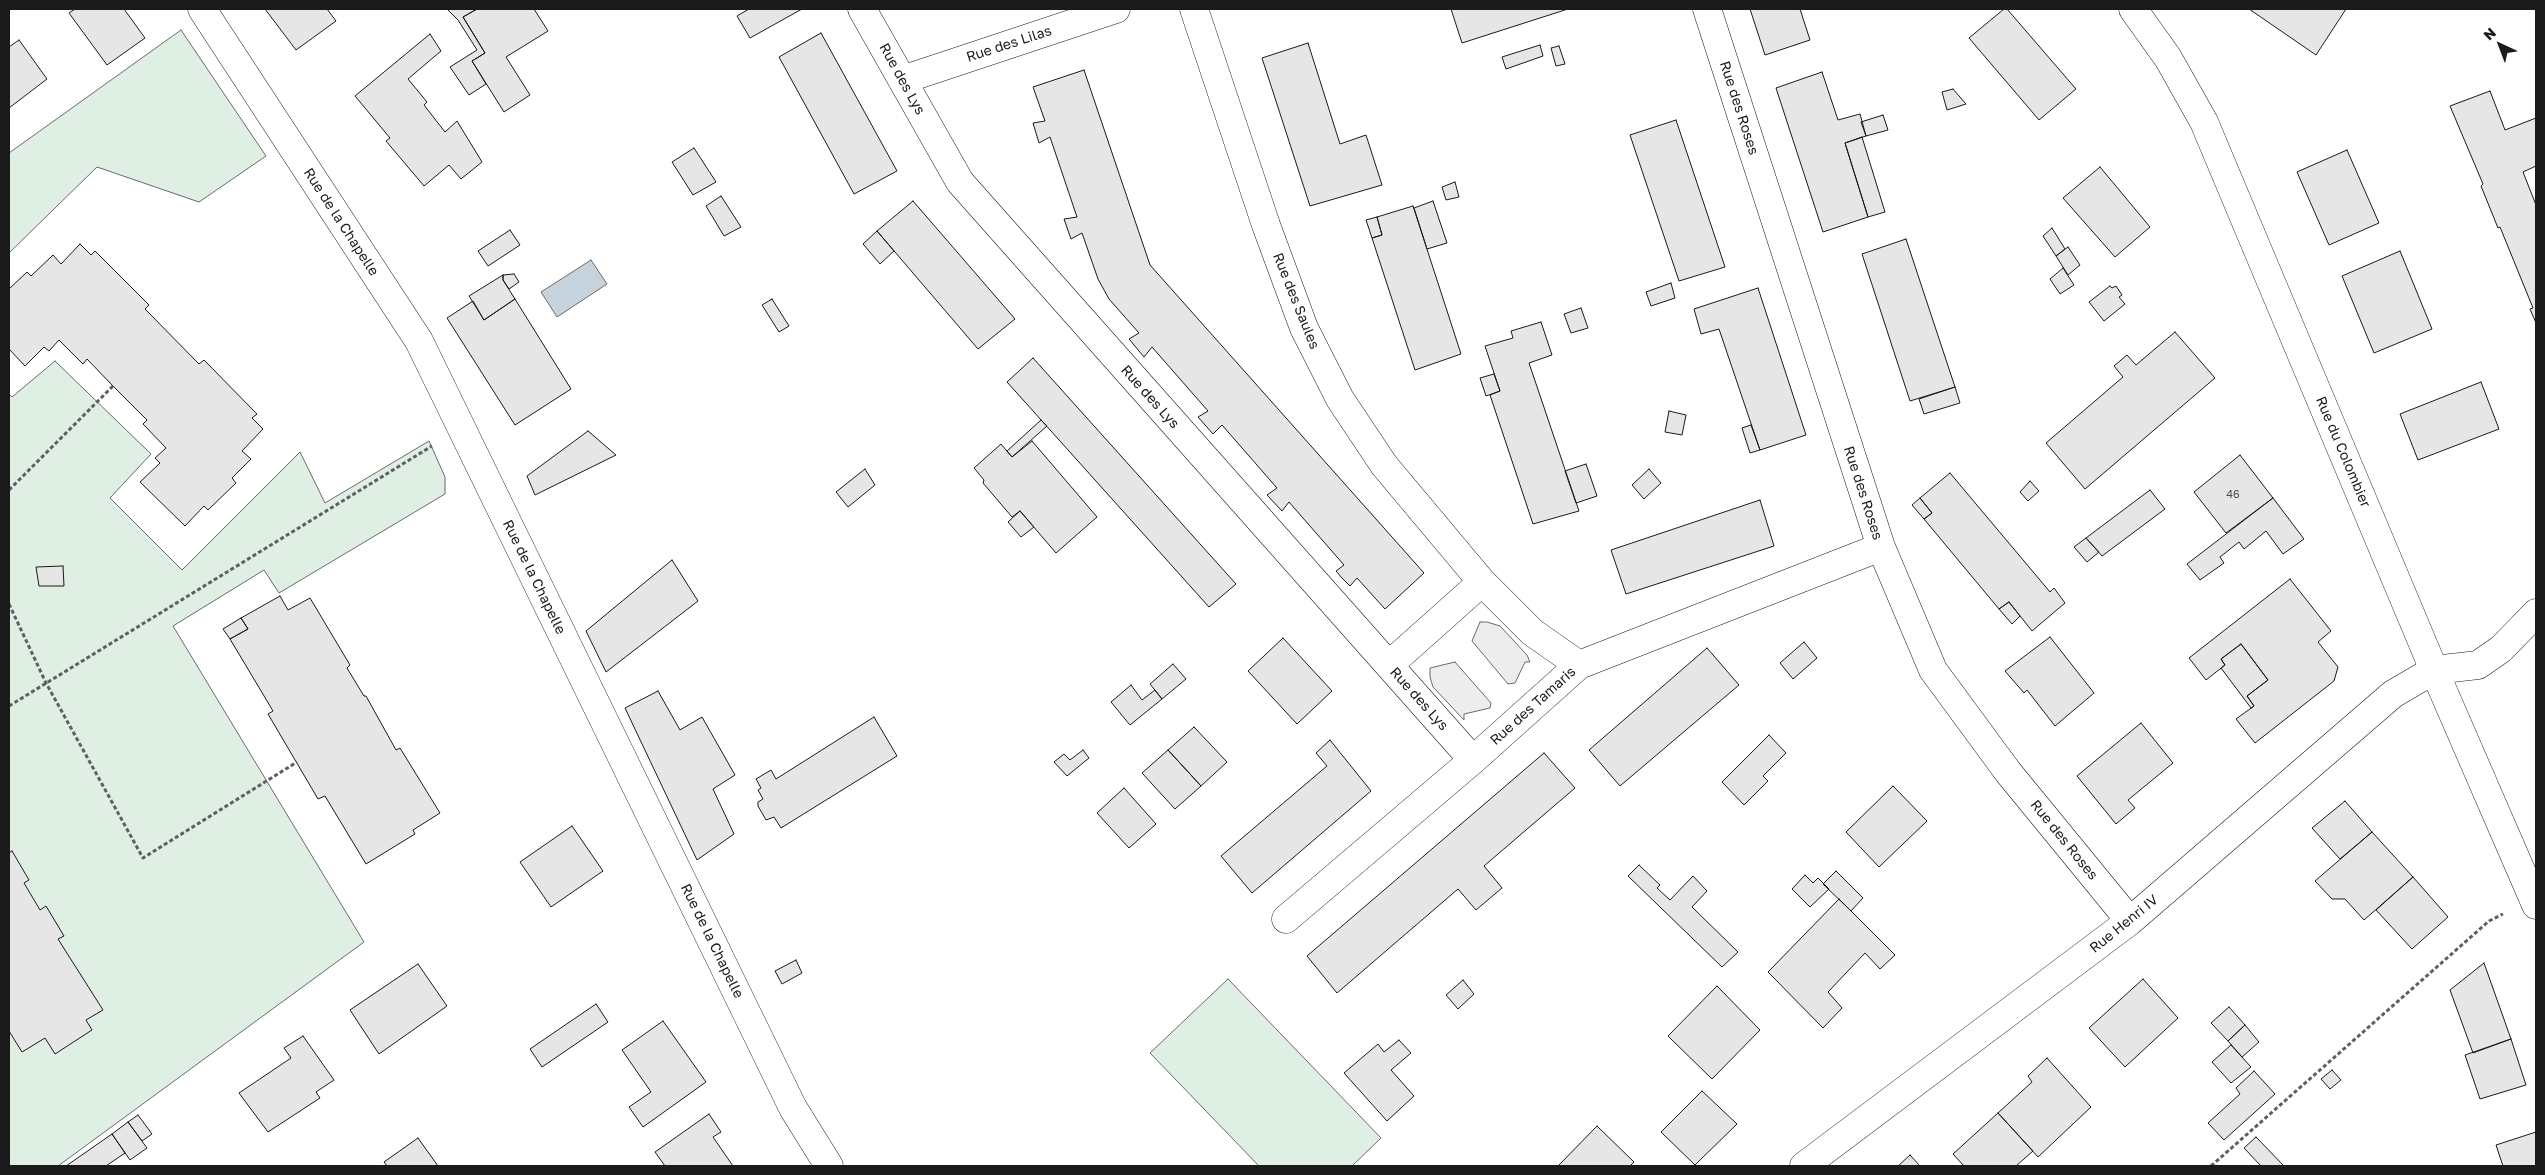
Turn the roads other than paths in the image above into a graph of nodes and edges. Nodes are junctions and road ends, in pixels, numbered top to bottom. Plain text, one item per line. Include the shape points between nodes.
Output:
1 (202, 9) edge
2 (862, 9) edge
3 (1116, 9) edge
4 (1194, 9) edge
5 (1707, 9) edge
6 (2133, 9) edge
7 (902, 80) junction
8 (1881, 547) junction
9 (1482, 582) junction
10 (2536, 613) edge
11 (1389, 665) junction
12 (1579, 665) junction
13 (2434, 670) junction
14 (1473, 760) junction
15 (2535, 903) edge
16 (1286, 918) dead end
17 (2130, 921) junction
18 (829, 1166) edge
19 (1804, 1166) edge

1 - 18 street, Rue de la Chapelle via 419,341 793,1108
2 - 7 street, Rue des Lys
3 - 7 street, Rue des Lilas
4 - 9 street, Rue des Saules via 1304,328 1340,399 1384,465
5 - 8 street, Rue des Roses
6 - 13 street, Rue du Colombier via 2168,58 2204,122
7 - 11 street, Rue des Lys via 960,182
8 - 12 street, Rue des Tamaris
8 - 17 street, Rue des Roses via 1933,670 2008,772
9 - 11 street
9 - 12 street, Rue des Saules via 1532,632
10 - 13 street via 2501,649 2478,665
11 - 14 street, Rue des Lys
12 - 14 street, Rue des Tamaris
13 - 15 street, Rue du Colombier
13 - 17 street, Rue Henri IV via 2393,694
14 - 16 street, Rue des Tamaris
17 - 19 street, Rue Henri IV

